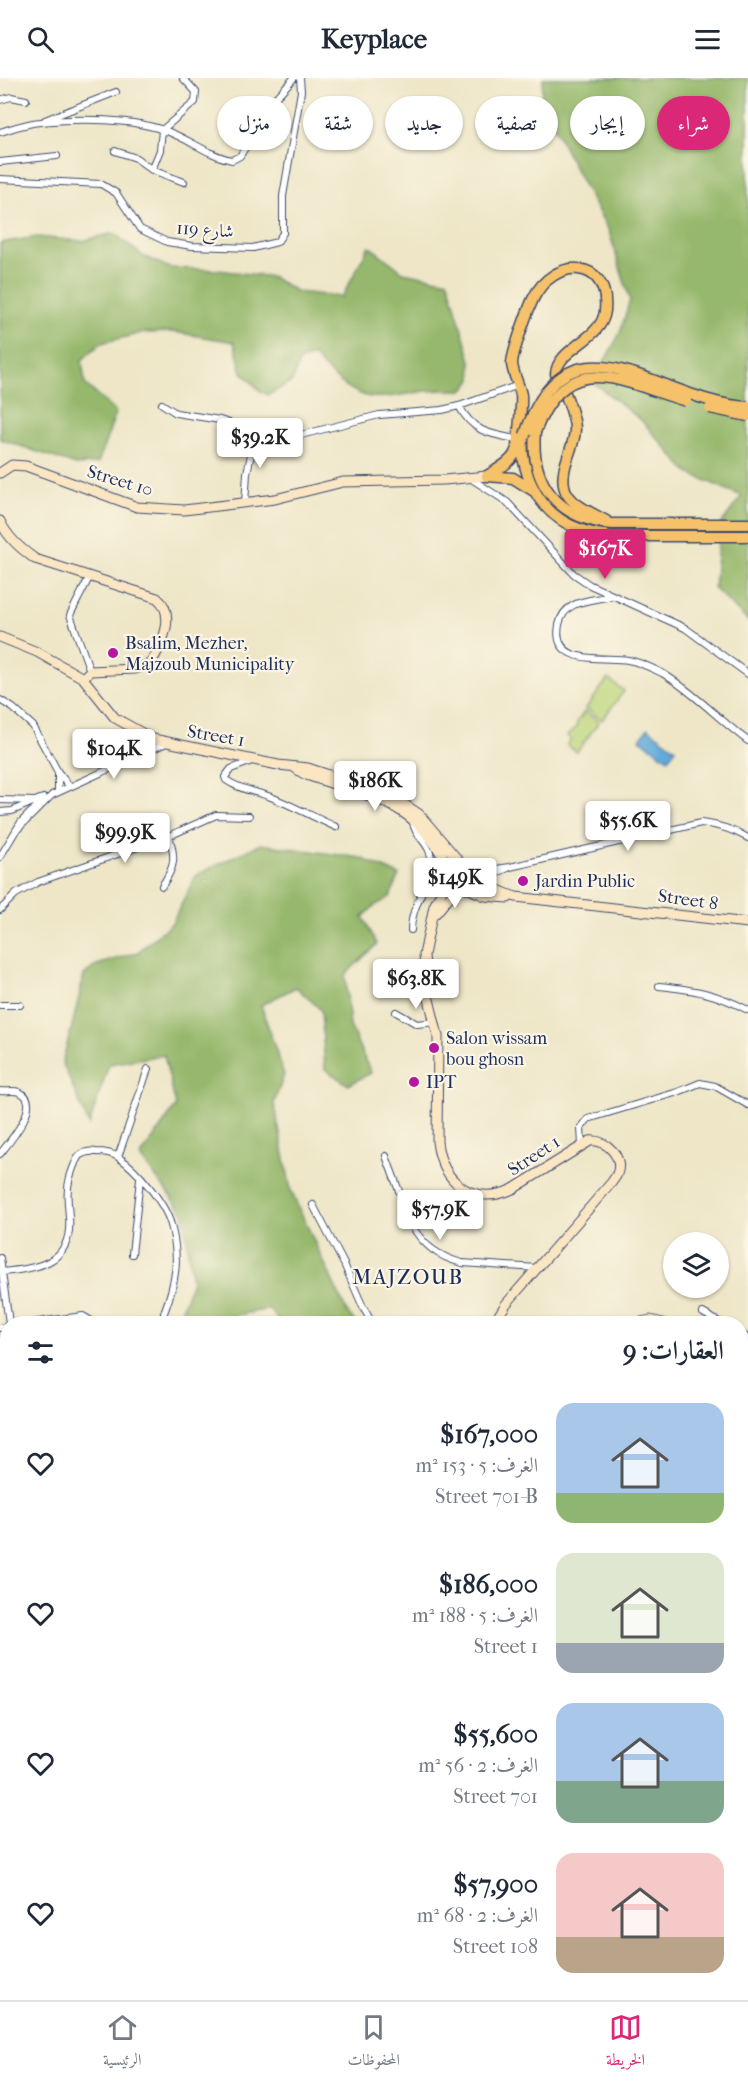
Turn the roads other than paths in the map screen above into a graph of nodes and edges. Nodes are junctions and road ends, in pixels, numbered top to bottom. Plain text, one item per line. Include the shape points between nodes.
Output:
1 (183, 78) edge
2 (294, 78) edge
3 (300, 78) edge
4 (116, 92) dead end
5 (0, 100) edge
6 (26, 100) dead end
7 (39, 122) junction
8 (162, 130) junction
9 (0, 132) edge
10 (114, 151) dead end
11 (57, 156) dead end
12 (0, 162) edge
13 (152, 170) junction
14 (0, 179) edge
15 (184, 182) dead end
16 (556, 374) dead end
17 (519, 385) junction
18 (565, 393) dead end
19 (162, 404) dead end
20 (459, 406) junction
21 (748, 407) edge
22 (748, 416) edge
23 (256, 431) junction
24 (523, 441) junction
25 (0, 473) edge
26 (485, 476) junction
27 (469, 478) junction
28 (535, 492) junction
29 (245, 504) junction
30 (0, 521) edge
31 (612, 524) junction
32 (748, 524) edge
33 (748, 536) edge
34 (91, 575) junction
35 (611, 596) junction
36 (0, 637) edge
37 (748, 674) edge
38 (87, 675) junction
39 (0, 700) edge
40 (748, 741) edge
41 (166, 744) junction
42 (255, 760) junction
43 (58, 772) junction
44 (70, 787) junction
45 (52, 795) junction
46 (0, 800) edge
47 (35, 801) junction
48 (0, 812) edge
49 (249, 816) dead end
50 (417, 817) junction
51 (336, 827) dead end
52 (169, 836) junction
53 (748, 838) edge
54 (8, 842) junction
55 (0, 844) edge
56 (0, 858) edge
57 (451, 873) junction
58 (466, 873) junction
59 (459, 885) junction
60 (162, 886) dead end
61 (516, 897) junction
62 (0, 910) edge
63 (432, 917) junction
64 (748, 923) edge
65 (411, 930) dead end
66 (659, 986) dead end
67 (0, 1005) edge
68 (20, 1005) dead end
69 (748, 1010) edge
70 (396, 1012) dead end
71 (435, 1022) junction
72 (148, 1069) dead end
73 (0, 1091) edge
74 (748, 1105) edge
75 (582, 1145) junction
76 (0, 1154) edge
77 (387, 1156) dead end
78 (118, 1157) junction
79 (140, 1179) junction
80 (313, 1205) dead end
81 (132, 1254) dead end
82 (0, 1258) edge
83 (537, 1268) junction
84 (3, 1272) junction
85 (164, 1313) dead end
86 (703, 1313) dead end
87 (7, 1316) edge
88 (368, 1316) edge
89 (497, 1316) edge
90 (708, 1316) edge
91 (748, 1540) edge
92 (748, 1561) edge

1 - 8 street via 196,92 195,102
2 - 8 street via 276,97 237,159 227,159
3 - 14 street, شارع 119 via 283,196 283,233 277,242 253,248 167,243 140,229 116,193 101,184
4 - 7 street
5 - 6 street
7 - 8 street via 113,121
7 - 9 street
8 - 13 street
10 - 13 street via 136,158
11 - 12 street
13 - 15 street
16 - 17 highway via 559,363 593,333 603,318 601,287 594,274 585,269 557,272 534,298 512,363
17 - 20 street
17 - 24 highway
18 - 31 highway via 575,426 562,484 572,501
19 - 23 street via 176,413
20 - 23 street via 379,415 297,436
20 - 24 street via 472,426
21 - 24 highway, bridge via 692,396 627,371 598,365 578,369 549,389 539,401
22 - 24 highway, bridge via 611,377 588,377 571,383 549,403
23 - 29 street
24 - 26 highway via 514,455
24 - 28 highway via 527,474
24 - 31 highway via 545,488 563,508 593,522
25 - 29 main road, Street 10 via 12,465 26,466 137,507 184,510
26 - 27 main road, Street 10
26 - 28 highway via 513,478
27 - 29 main road, Street 10 via 343,482
27 - 35 street via 507,502 574,574
28 - 33 highway via 556,517 591,534
30 - 34 main road via 18,547 35,559
31 - 32 highway
34 - 38 street via 69,615
34 - 38 main road via 157,598 165,607 168,620 150,664
35 - 37 street via 685,628
35 - 40 street via 578,602 566,610 558,633 566,649 582,658 630,660 661,673
36 - 38 main road
38 - 41 main road, Street 1 via 115,718
39 - 43 street via 33,726
41 - 42 main road, Street 1
41 - 44 street
42 - 50 main road, Street 1 via 308,768 383,792 400,800
42 - 51 street via 231,769 226,780
43 - 44 street
43 - 45 street
44 - 45 street
45 - 47 street
45 - 54 street
46 - 47 street
47 - 48 street
49 - 52 street via 216,815
50 - 57 main road, Street 1
50 - 58 main road, Street 1
50 - 65 street via 413,825 431,859
52 - 60 street via 174,866
52 - 62 street via 38,882 16,894
53 - 58 street via 720,825 701,823 510,867 491,876
54 - 55 street
54 - 56 street
57 - 58 main road via 455,867
57 - 59 main road via 453,883
57 - 63 main road, Street 1 via 435,902
58 - 59 main road via 465,883
58 - 61 main road, Street 8
59 - 61 main road, Street 8 via 485,896
59 - 63 main road, Street 1
61 - 64 main road, Street 8
63 - 71 main road, Street 1 via 424,966
66 - 69 street via 714,994
67 - 68 street
70 - 71 street via 417,1024
71 - 75 main road, Street 1 via 439,1053 438,1150 443,1167 458,1185 480,1194 503,1194
72 - 78 street
73 - 76 street via 23,1094 27,1102 24,1122
74 - 75 street via 715,1086 697,1083 588,1119 581,1128
75 - 83 main road, Street 1 via 605,1143 616,1156 618,1173
77 - 83 street via 412,1226 433,1251 462,1263
78 - 79 street
78 - 84 street via 89,1151 79,1156 66,1192 68,1240 61,1253 33,1268
79 - 81 street
79 - 85 street via 158,1199 170,1222 175,1248 177,1267
80 - 88 street
82 - 84 street
83 - 89 main road, Street 1
84 - 87 street
86 - 90 street
91 - 92 main road

